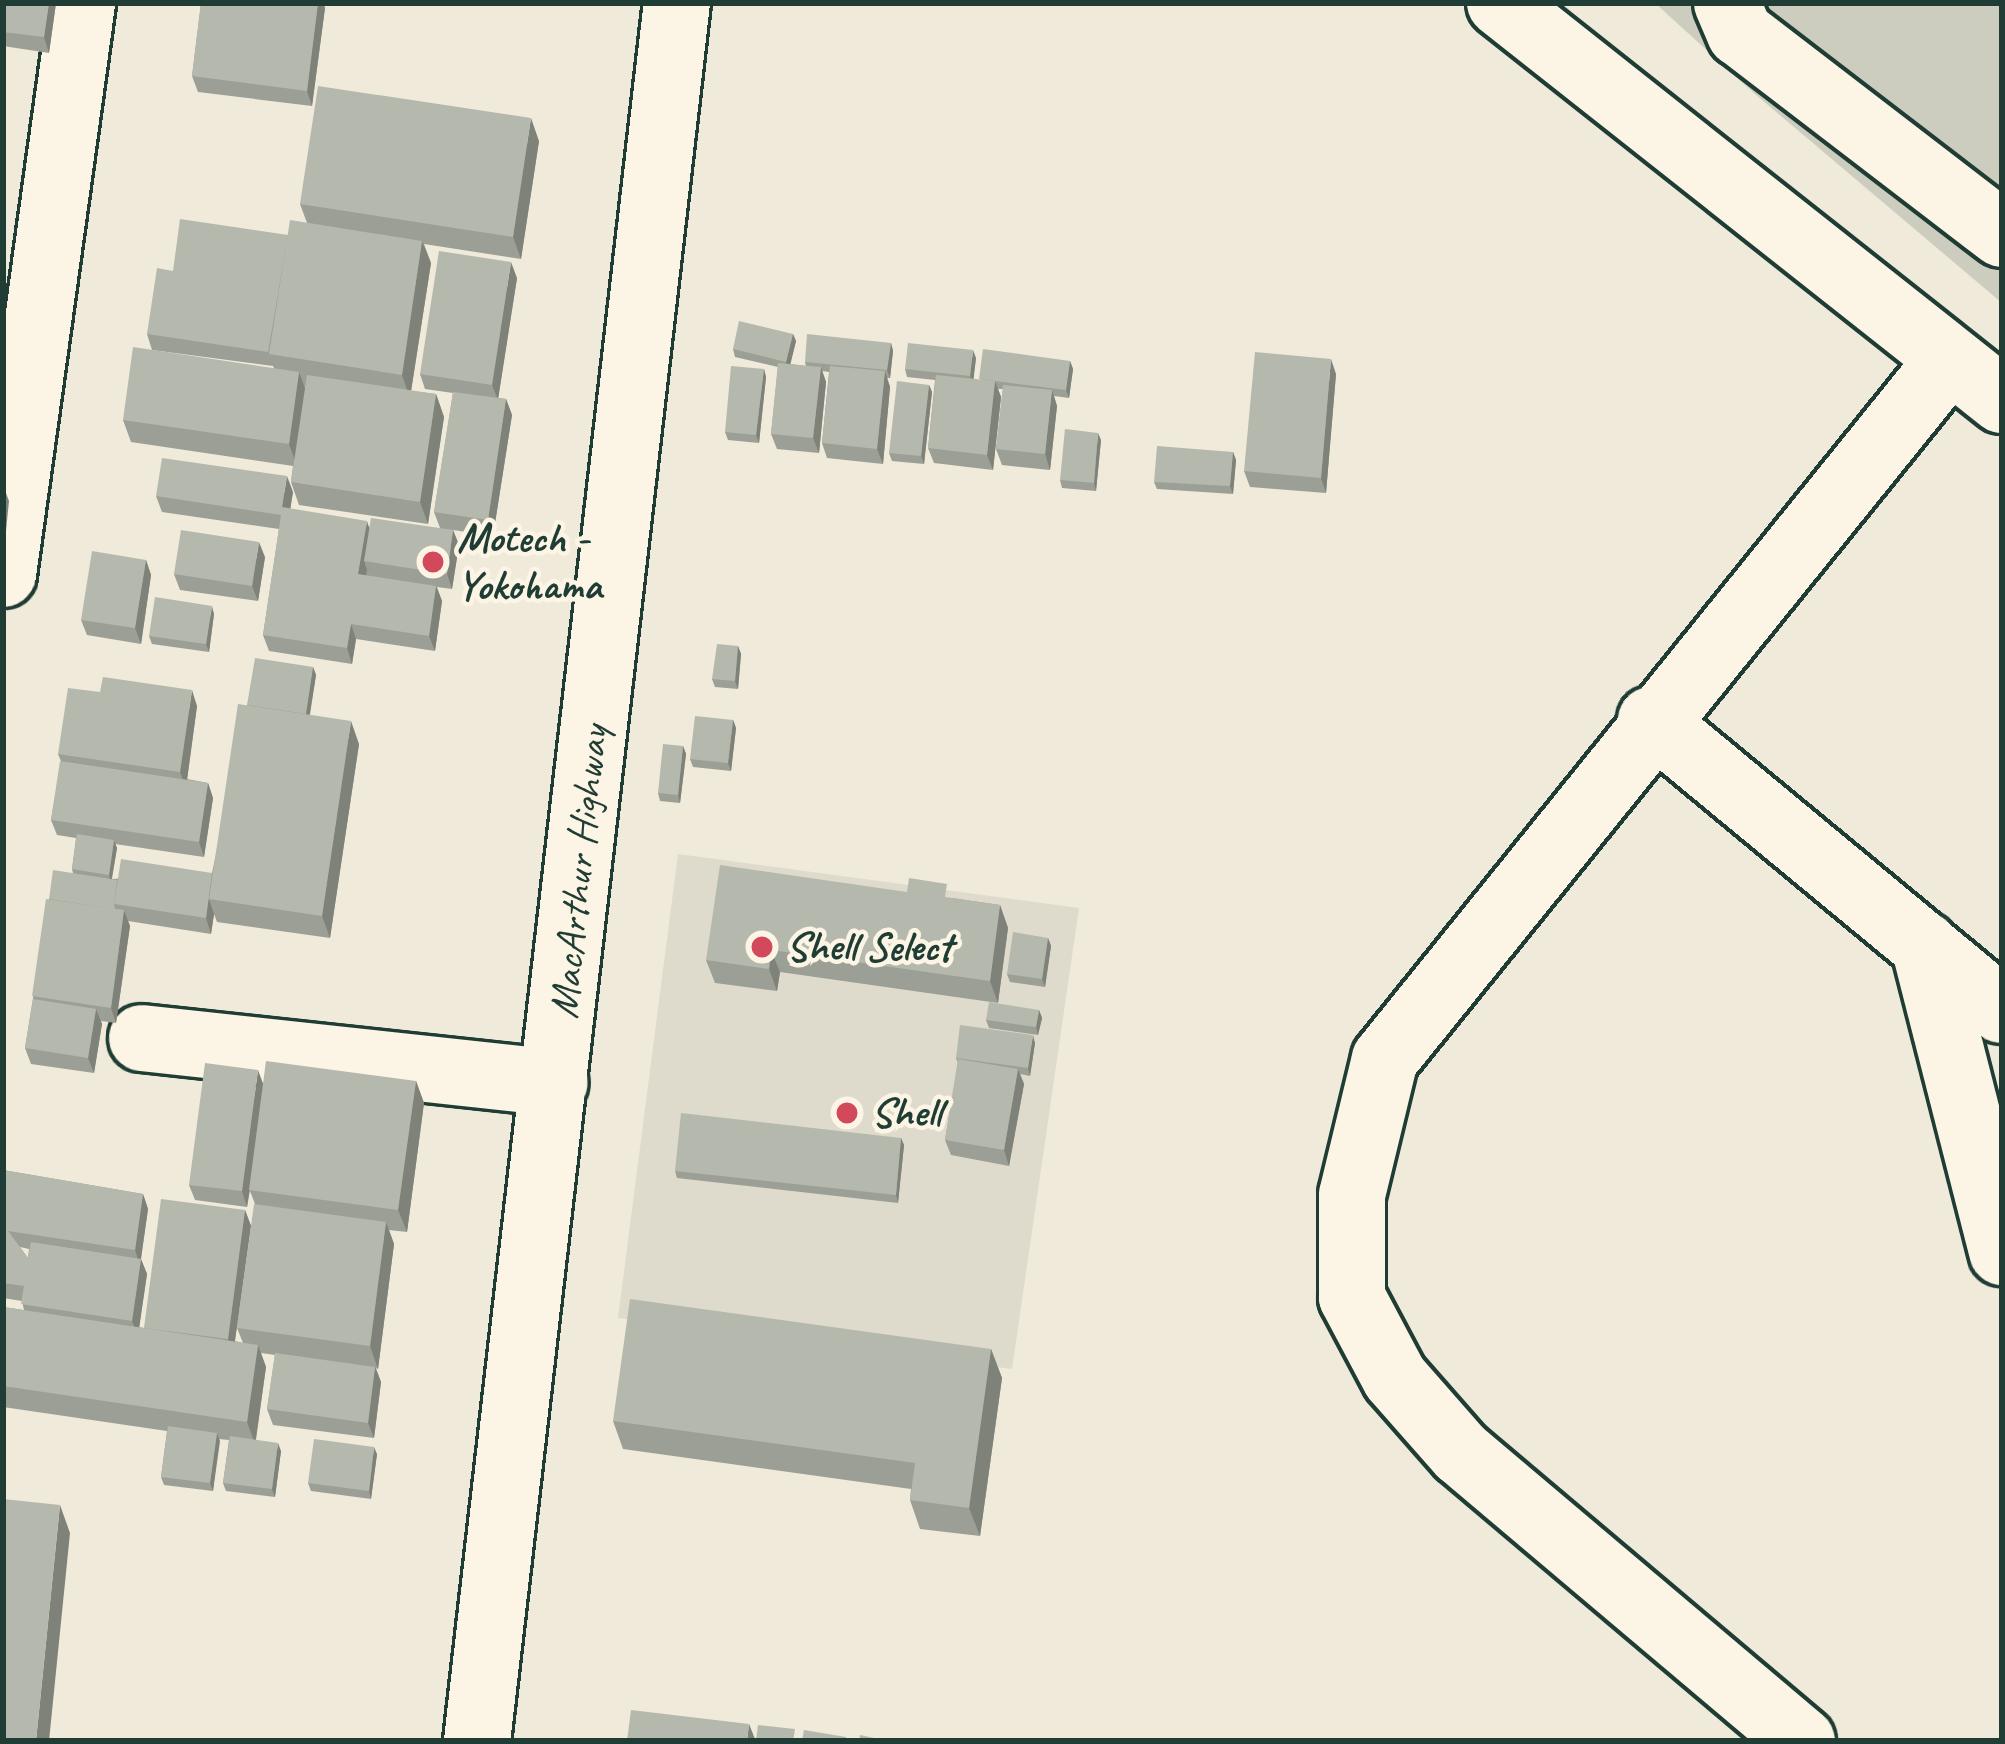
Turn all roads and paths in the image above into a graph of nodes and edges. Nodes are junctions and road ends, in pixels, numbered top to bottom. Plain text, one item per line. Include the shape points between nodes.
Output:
1 (82, 3) edge
2 (677, 3) edge
3 (1500, 3) edge
4 (1727, 3) edge
5 (2002, 235) edge
6 (1949, 360) junction
7 (2002, 400) edge
8 (3, 574) edge
9 (1652, 720) junction
10 (1924, 945) junction
11 (2002, 1010) edge
12 (142, 1038) dead end
13 (555, 1083) junction
14 (2002, 1252) edge
15 (477, 1741) edge
16 (1802, 1741) edge

1 - 8 main road
2 - 13 main road, MacArthur Highway
3 - 6 main road
4 - 5 main road via 1740,33
6 - 7 main road
6 - 9 main road
9 - 10 main road
9 - 16 main road via 1385,1059 1352,1195 1352,1297 1395,1378 1461,1453
10 - 11 main road
10 - 14 main road
12 - 13 main road
13 - 15 main road, MacArthur Highway

